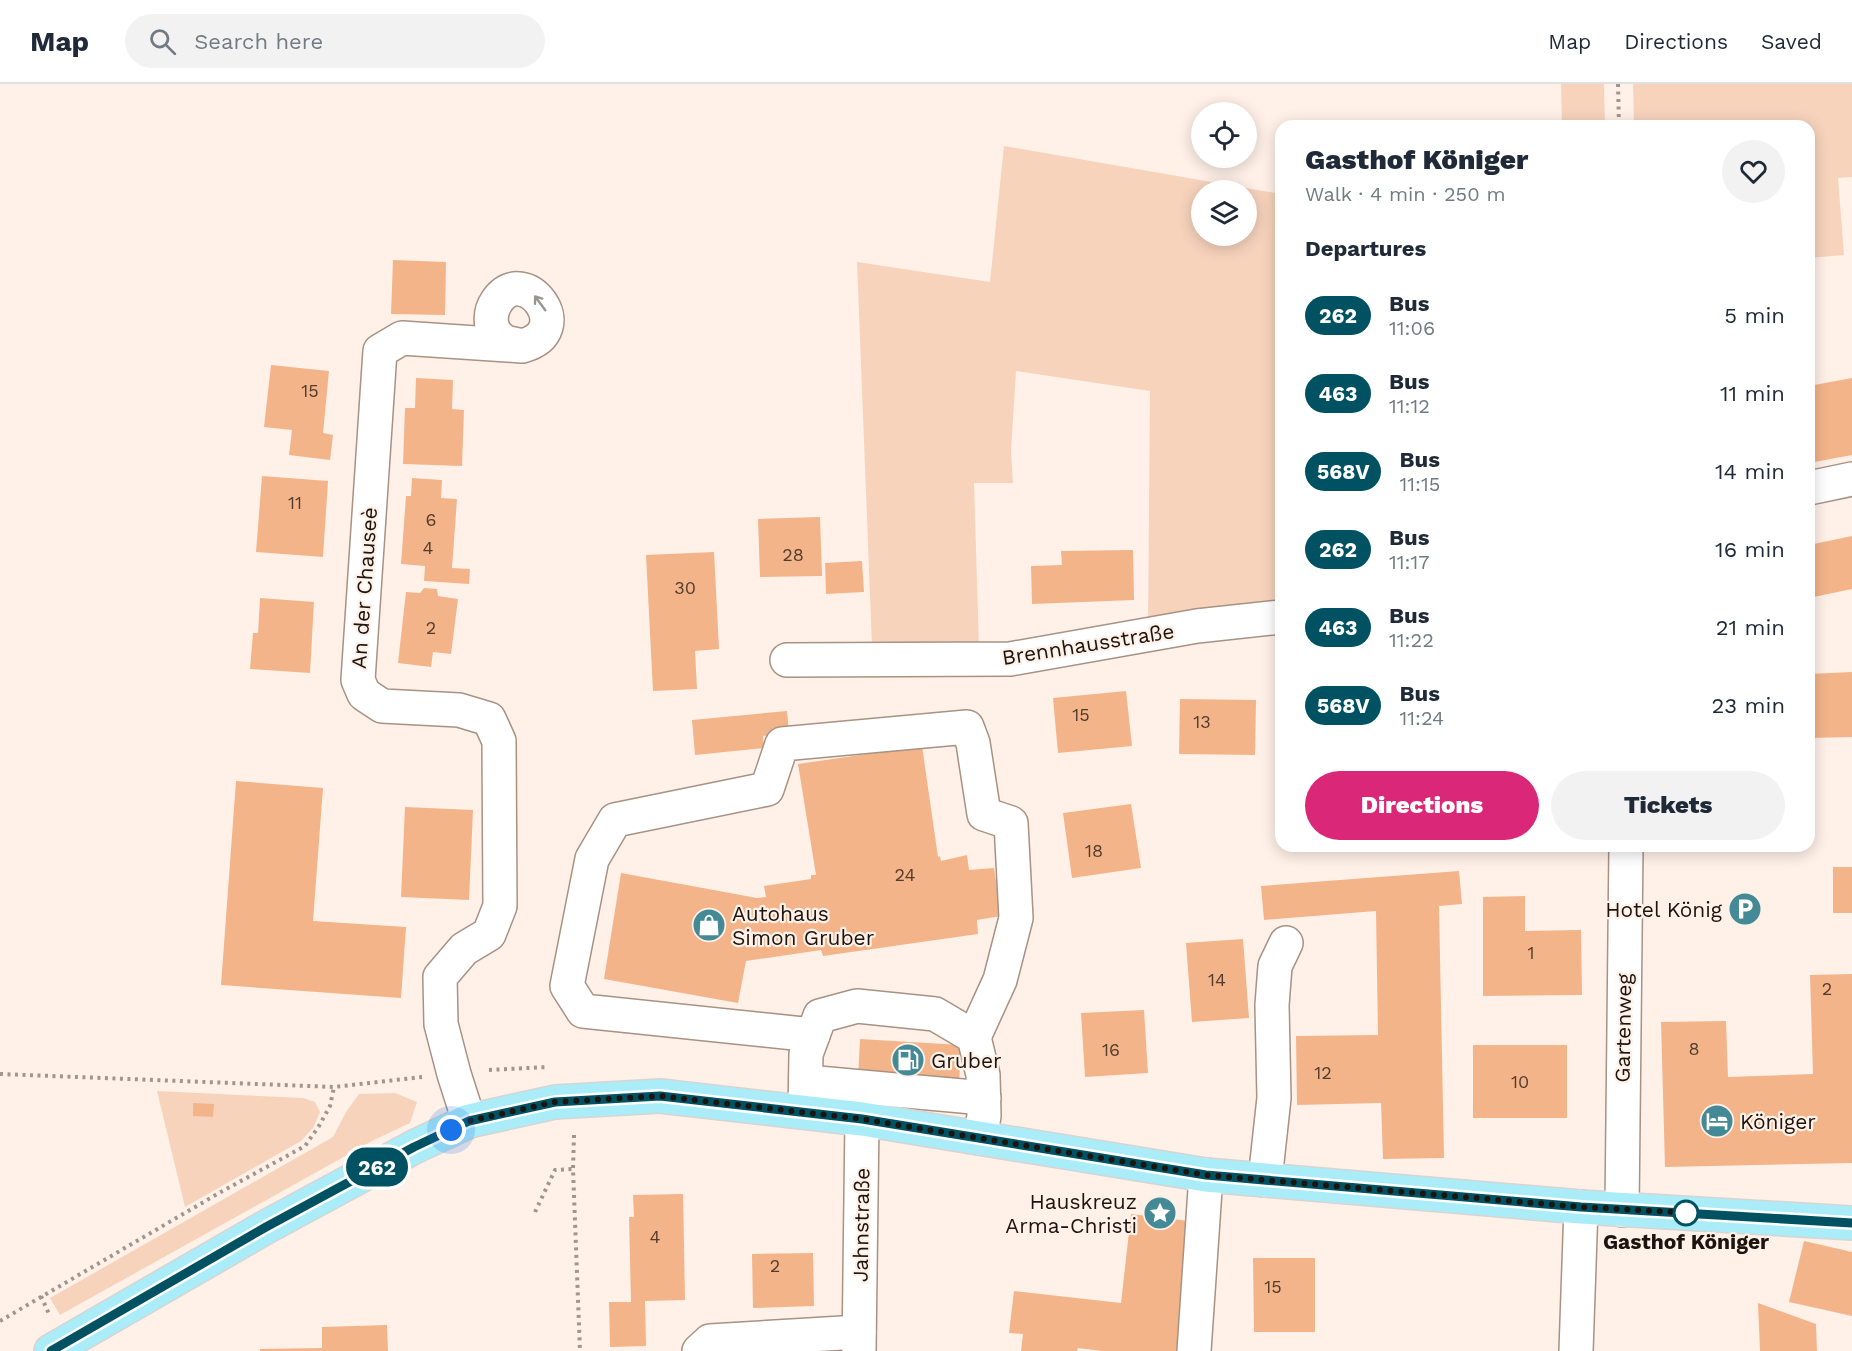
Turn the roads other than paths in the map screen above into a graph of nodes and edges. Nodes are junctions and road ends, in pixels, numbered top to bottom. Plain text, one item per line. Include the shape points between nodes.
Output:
1 (522, 346) dead end
2 (1852, 479) edge
3 (1815, 487) edge
4 (1275, 618) edge
5 (787, 660) dead end
6 (1626, 852) edge
7 (1286, 943) dead end
8 (813, 1035) junction
9 (974, 1037) junction
10 (806, 1097) junction
11 (984, 1098) junction
12 (862, 1119) junction
13 (469, 1121) junction
14 (980, 1138) junction
15 (1206, 1175) junction
16 (1265, 1180) junction
17 (1581, 1207) junction
18 (1622, 1210) junction
19 (1852, 1223) edge
20 (859, 1341) edge
21 (60, 1349) edge
22 (699, 1351) edge
23 (1194, 1351) edge
24 (1576, 1351) edge

1 - 13 street, An der Chauseè via 402,338 380,351 358,680 364,694 382,706 459,710 489,719 499,741 500,906 489,934 465,949 440,977 441,1024
2 - 3 street
4 - 5 street, Brennhausstraße via 1197,626 1010,659
6 - 18 street, Gartenweg
7 - 16 street via 1275,966 1274,1098
8 - 9 street via 820,1016 857,1006 935,1014
8 - 9 street via 583,1011 567,986 592,859 615,820 767,789 782,744 967,727 984,814 1011,823 1016,918 1000,980
8 - 10 street via 806,1054
9 - 11 street
10 - 11 street
10 - 12 main road
10 - 13 main road via 660,1096 555,1102
11 - 14 street
12 - 14 main road
12 - 20 street, Jahnstraße
13 - 21 main road via 266,1227
14 - 15 main road
15 - 16 main road
15 - 23 street
16 - 17 main road
17 - 18 main road
17 - 24 street
18 - 19 main road
20 - 22 street, Jahnstraße via 710,1341

